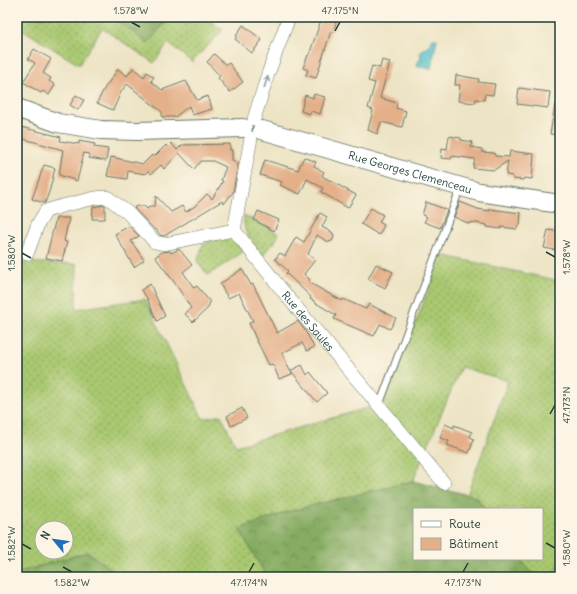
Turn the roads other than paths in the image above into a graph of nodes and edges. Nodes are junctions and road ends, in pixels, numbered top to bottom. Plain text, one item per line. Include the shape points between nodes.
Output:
1 (290, 17) edge
2 (17, 108) edge
3 (252, 129) junction
4 (461, 186) junction
5 (560, 204) edge
6 (234, 230) junction
7 (27, 254) dead end
8 (379, 406) junction
9 (444, 483) dead end

3 -> 1 street via 268,74
2 - 3 street, Rue Georges Clemenceau via 58,123 101,130
3 - 4 street, Rue Georges Clemenceau
3 - 6 street
4 - 5 street, Rue Georges Clemenceau via 479,192
4 - 8 lane
6 - 7 street via 164,244 155,242 128,213 107,197 95,198 46,212 38,224
6 - 8 street, Rue des Saules
8 - 9 street, Rue des Saules

